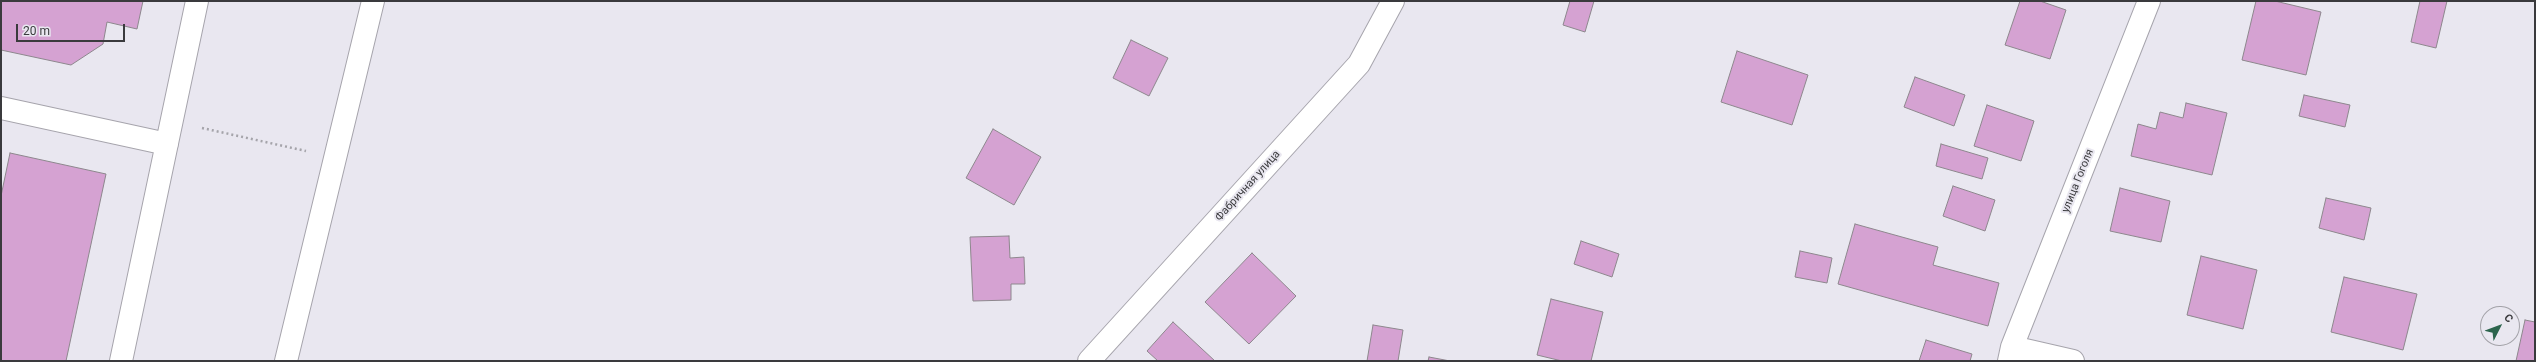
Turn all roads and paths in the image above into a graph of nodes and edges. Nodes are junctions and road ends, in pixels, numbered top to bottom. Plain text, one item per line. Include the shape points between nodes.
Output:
1 (197, 1) edge
2 (373, 1) edge
3 (1393, 1) edge
4 (2149, 1) edge
5 (1, 108) edge
6 (172, 122) junction
7 (167, 144) junction
8 (336, 157) junction
9 (2010, 354) edge
10 (121, 361) edge
11 (286, 361) edge
12 (1089, 361) edge
13 (2073, 361) edge

1 - 6 street
2 - 8 street
3 - 12 street, Фабричная улица via 1359,64
4 - 9 street, улица Гоголя
5 - 7 street
6 - 7 street
6 - 8 path
7 - 10 street
8 - 11 street
9 - 13 street

